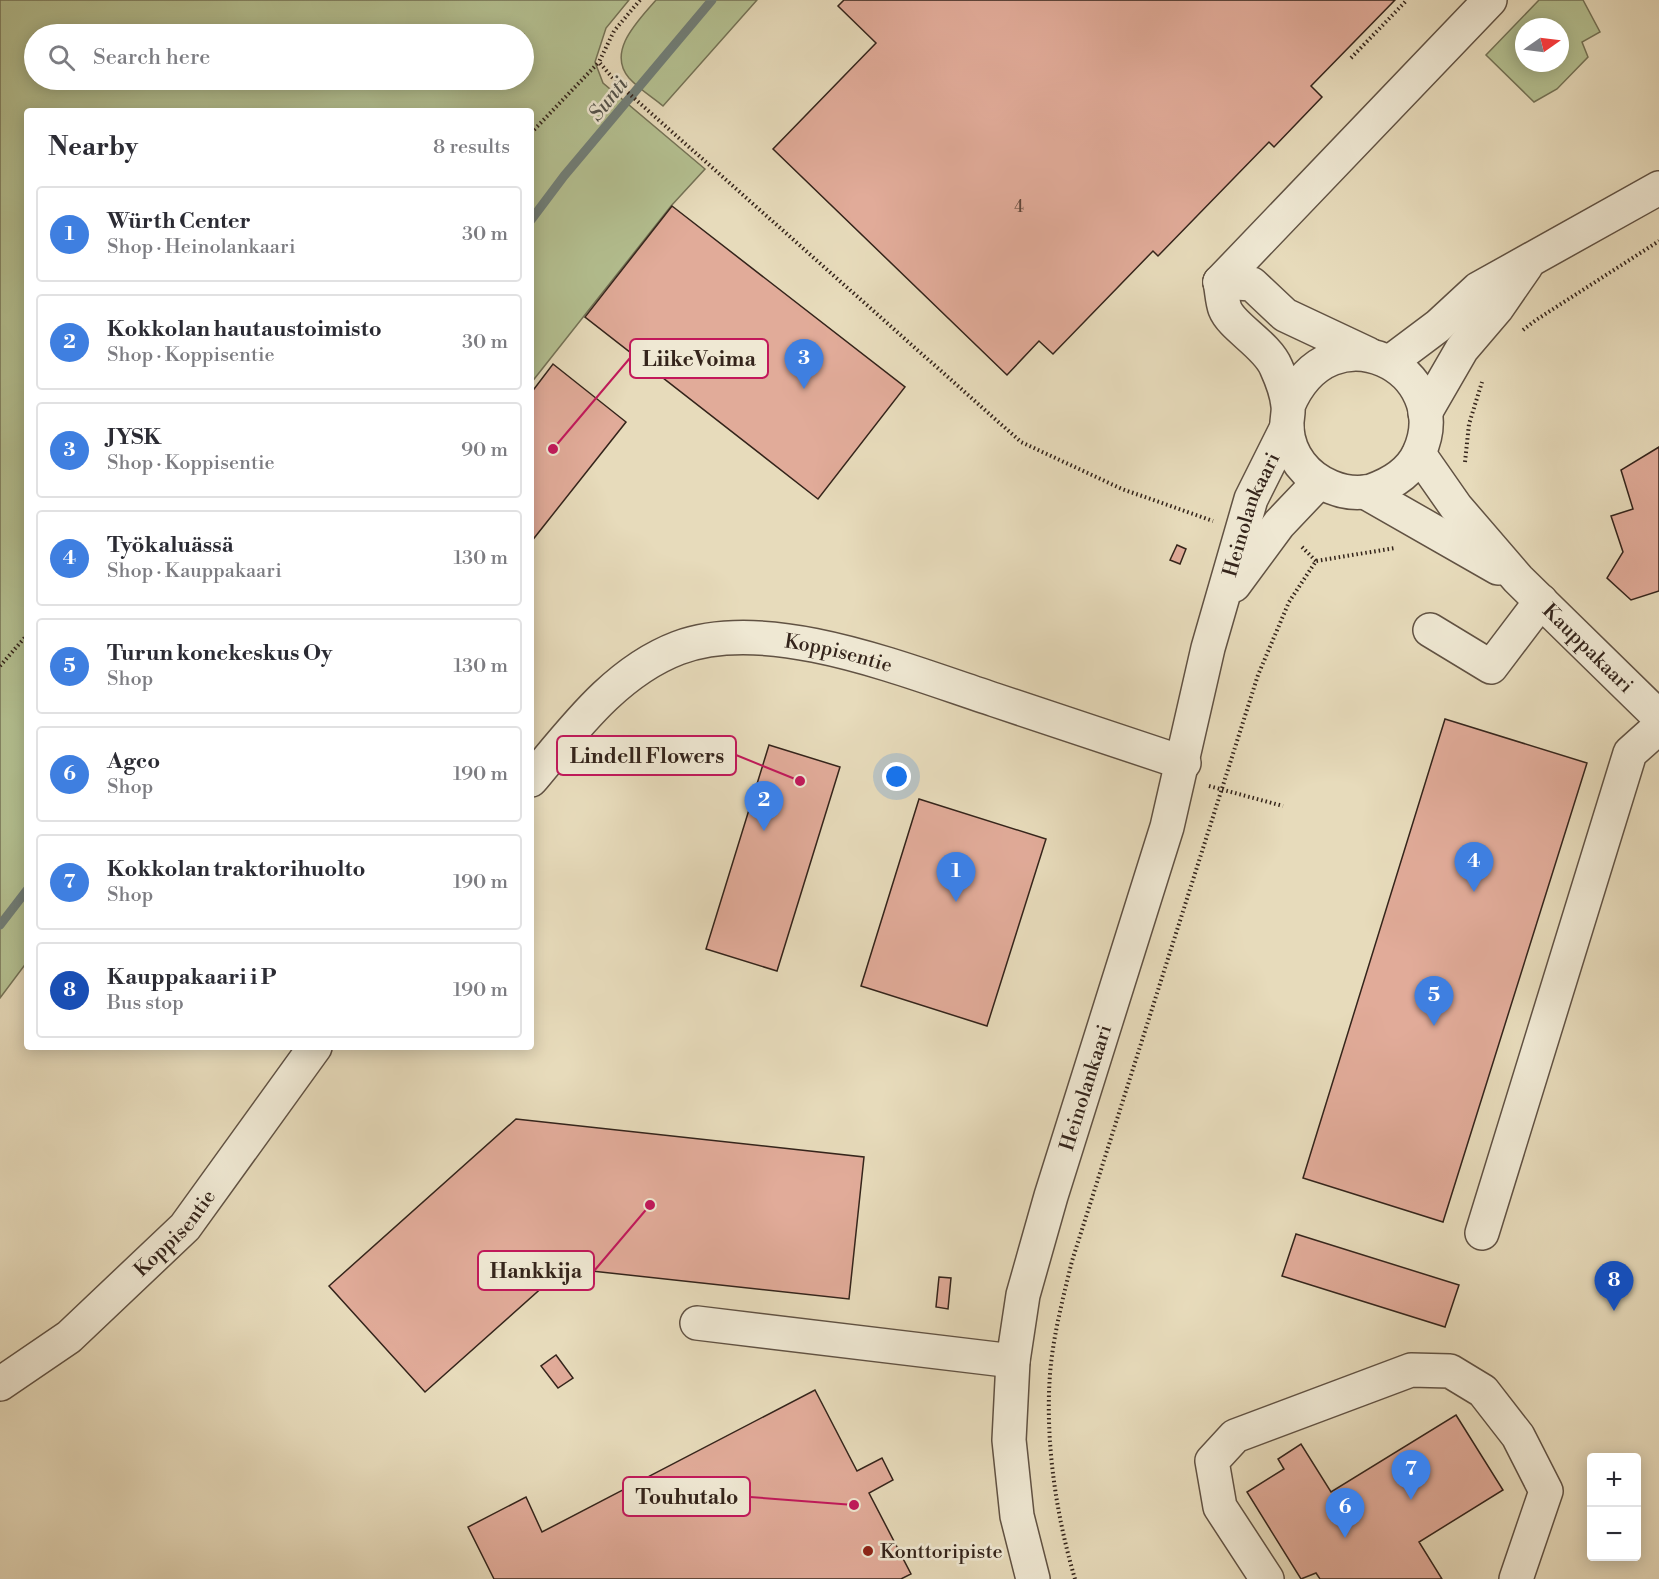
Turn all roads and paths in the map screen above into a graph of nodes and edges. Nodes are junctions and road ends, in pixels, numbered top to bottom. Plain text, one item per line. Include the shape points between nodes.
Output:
1 (640, 0) edge
2 (1407, 0) edge
3 (1490, 0) edge
4 (1351, 58) dead end
5 (598, 62) junction
6 (534, 130) edge
7 (1659, 188) edge
8 (1659, 241) edge
9 (1528, 262) junction
10 (1220, 282) junction
11 (1519, 334) dead end
12 (1462, 350) junction
13 (1380, 358) junction
14 (1425, 413) junction
15 (1287, 417) junction
16 (1419, 454) junction
17 (1318, 482) junction
18 (1365, 492) junction
19 (1456, 507) junction
20 (1218, 512) dead end
21 (1432, 531) junction
22 (1529, 590) junction
23 (1220, 603) junction
24 (1430, 630) dead end
25 (24, 638) edge
26 (0, 666) edge
27 (1659, 717) edge
28 (1659, 727) edge
29 (1184, 763) junction
30 (534, 776) edge
31 (1220, 790) junction
32 (1283, 806) dead end
33 (313, 1050) edge
34 (1482, 1233) dead end
35 (698, 1323) dead end
36 (1013, 1361) junction
37 (0, 1384) edge
38 (1033, 1579) edge
39 (1075, 1579) edge
40 (1267, 1579) edge
41 (1516, 1579) edge

1 - 5 path via 615,31
2 - 4 path
3 - 10 street
5 - 6 path
5 - 20 path via 1021,442 1122,489 1213,521
7 - 9 street
8 - 11 path
9 - 12 street
9 - 13 street via 1478,289 1438,326
10 - 13 street via 1252,284 1285,315
10 - 15 street via 1225,311 1275,365
12 - 14 street
12 - 19 path via 1486,369 1469,424 1464,460 1470,489
13 - 14 street via 1413,384
13 - 15 street via 1348,354 1328,359 1296,387
14 - 16 street via 1425,434
15 - 17 street via 1291,448 1301,466
15 - 23 street, Heinolankaari via 1251,499
16 - 18 street via 1407,471 1388,485
16 - 19 street, Kauppakaari
17 - 18 street via 1341,491
17 - 23 street, Heinolankaari via 1279,524
18 - 21 street, Kauppakaari
19 - 22 street, Kauppakaari
21 - 22 street, Kauppakaari
21 - 31 path via 1416,546 1316,561 1289,602 1258,675
22 - 24 street via 1491,667
22 - 27 street, Kauppakaari
23 - 29 street, Heinolankaari
25 - 26 path
28 - 34 street via 1630,753
29 - 30 street, Koppisentie via 842,653 768,638 728,637 678,648 635,671 592,707
29 - 36 street, Heinolankaari via 1048,1207 1023,1295
31 - 32 path
31 - 39 path via 1072,1261 1060,1311 1050,1373 1049,1425 1066,1550
33 - 37 street, Koppisentie via 185,1227 69,1336
35 - 36 street
36 - 38 street, Heinolankaari via 1010,1440 1017,1516
40 - 41 street via 1220,1507 1212,1461 1235,1436 1412,1370 1450,1371 1483,1390 1518,1436 1546,1491

